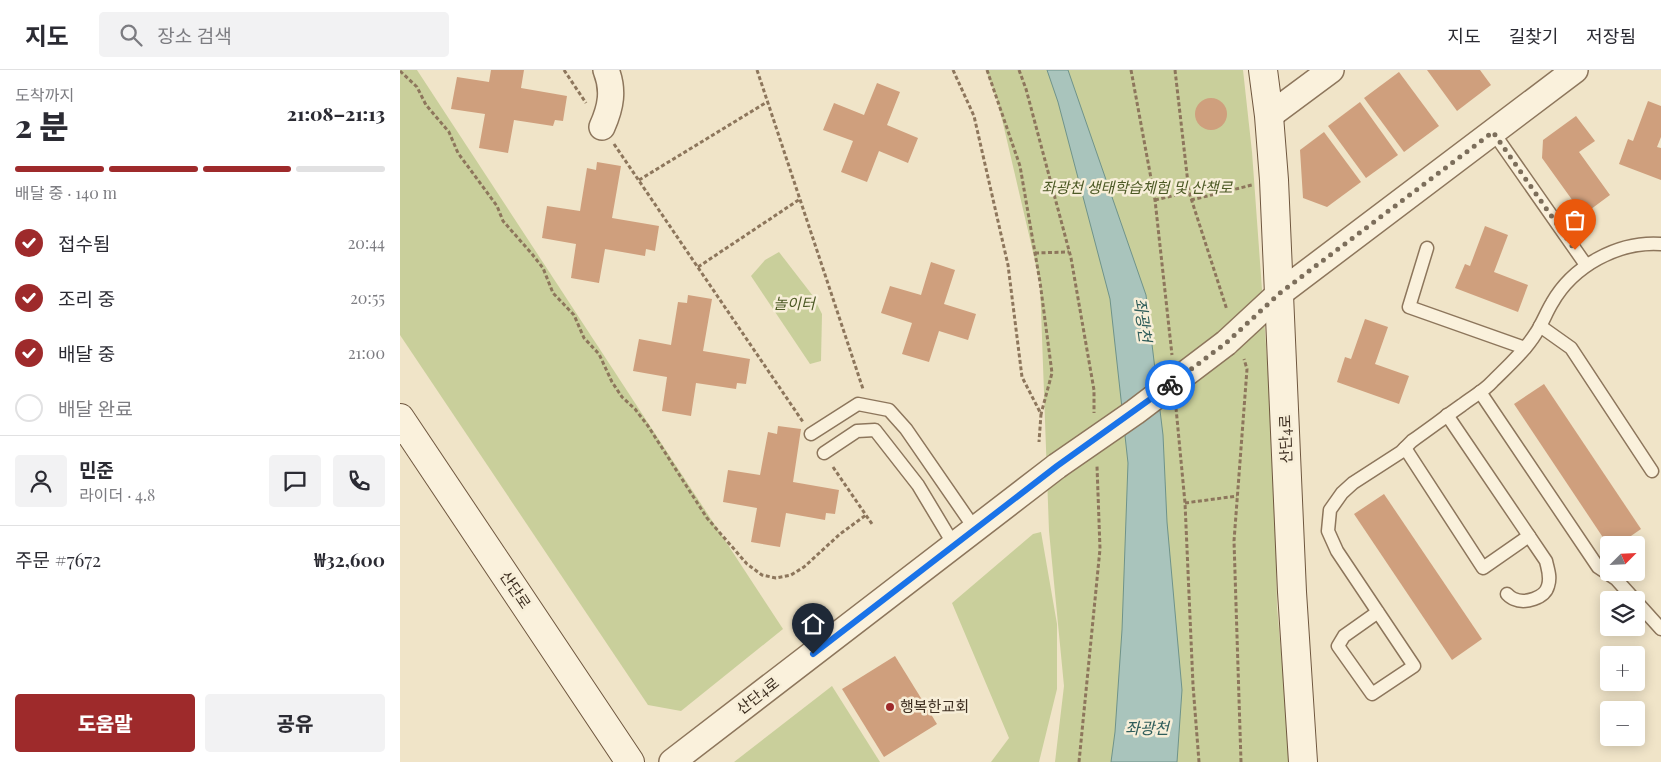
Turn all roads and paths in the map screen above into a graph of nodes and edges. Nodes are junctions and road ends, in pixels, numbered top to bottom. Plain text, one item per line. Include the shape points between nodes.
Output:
1 (564, 70) edge
2 (606, 70) edge
3 (757, 70) edge
4 (953, 70) edge
5 (987, 70) edge
6 (1018, 70) edge
7 (1131, 70) edge
8 (1175, 70) edge
9 (1263, 70) edge
10 (1331, 70) edge
11 (1575, 70) edge
12 (400, 71) edge
13 (767, 102) junction
14 (1269, 116) junction
15 (602, 127) junction
16 (1493, 132) junction
17 (638, 180) junction
18 (1274, 180) junction
19 (1189, 192) junction
20 (800, 199) junction
21 (1155, 200) junction
22 (1191, 200) junction
23 (1661, 244) edge
24 (1427, 248) dead end
25 (1069, 252) junction
26 (1035, 253) junction
27 (1586, 265) junction
28 (698, 267) junction
29 (1280, 293) junction
30 (1540, 326) junction
31 (1231, 338) junction
32 (1525, 348) junction
33 (1172, 364) dead end
34 (1480, 392) junction
35 (1176, 404) dead end
36 (869, 406) junction
37 (1040, 414) junction
38 (1447, 415) junction
39 (400, 418) edge
40 (1095, 419) dead end
41 (811, 434) joint
42 (1039, 442) dead end
43 (1405, 448) junction
44 (824, 453) joint
45 (1096, 458) dead end
46 (1652, 471) dead end
47 (1237, 496) junction
48 (1185, 503) junction
49 (866, 515) junction
50 (872, 524) dead end
51 (976, 529) junction
52 (1529, 536) junction
53 (954, 545) junction
54 (1507, 594) dead end
55 (1378, 612) junction
56 (1661, 629) edge
57 (630, 762) edge
58 (672, 762) edge
59 (1079, 762) edge
60 (1199, 762) edge
61 (1242, 762) edge
62 (1303, 762) edge

1 - 15 path
2 - 15 street via 610,80 610,109
3 - 13 path
4 - 37 path via 974,116 1008,265 1022,377
5 - 26 path via 1020,166
6 - 25 path via 1026,89
7 - 21 path
8 - 19 path
9 - 14 street, 산단4로
10 - 14 street
11 - 16 street, 산단4로
12 - 49 path via 417,87 426,106 449,132 458,153 493,200 503,221 543,268 553,293 574,315 584,338 599,354 612,382 648,426 707,518 747,564 762,575 776,578 791,575
13 - 17 path
13 - 20 path
14 - 18 street, 산단4로
15 - 17 path
16 - 27 lane
16 - 29 street, 산단4로
17 - 28 path
18 - 22 path
18 - 29 street, 산단4로
19 - 21 path
19 - 22 path
20 - 28 path
20 - 36 path
21 - 33 path
22 - 31 path via 1220,290
23 - 27 lane via 1627,248
24 - 32 lane via 1409,307
25 - 26 path
25 - 40 path via 1094,390
26 - 37 path via 1052,373
27 - 30 lane via 1552,302
28 - 41 path
29 - 31 street, 산단4로
29 - 62 street, 산단4로 via 1292,592
30 - 32 lane
30 - 46 lane via 1571,348
31 - 47 path via 1247,369
31 - 51 street, 산단4로, bridge
32 - 34 lane
34 - 38 lane
34 - 56 lane via 1598,567 1616,579
35 - 48 path
36 - 41 lane via 858,404
36 - 51 lane via 889,410 906,429
37 - 42 path
38 - 43 lane
38 - 52 lane
39 - 57 street, 산단로
43 - 52 lane via 1483,568
43 - 55 lane via 1353,483 1330,510 1328,530 1337,551
44 - 49 path
44 - 53 lane via 857,431 875,430 918,485
45 - 59 path via 1100,549
47 - 48 path
47 - 61 path via 1234,541
48 - 60 path
49 - 50 path
51 - 53 street, 산단4로
52 - 54 lane via 1546,561 1550,576 1548,588 1541,596 1527,601 1514,600
53 - 58 street, 산단4로
55 - 55 lane via 1414,666 1372,694 1338,646 1344,636

